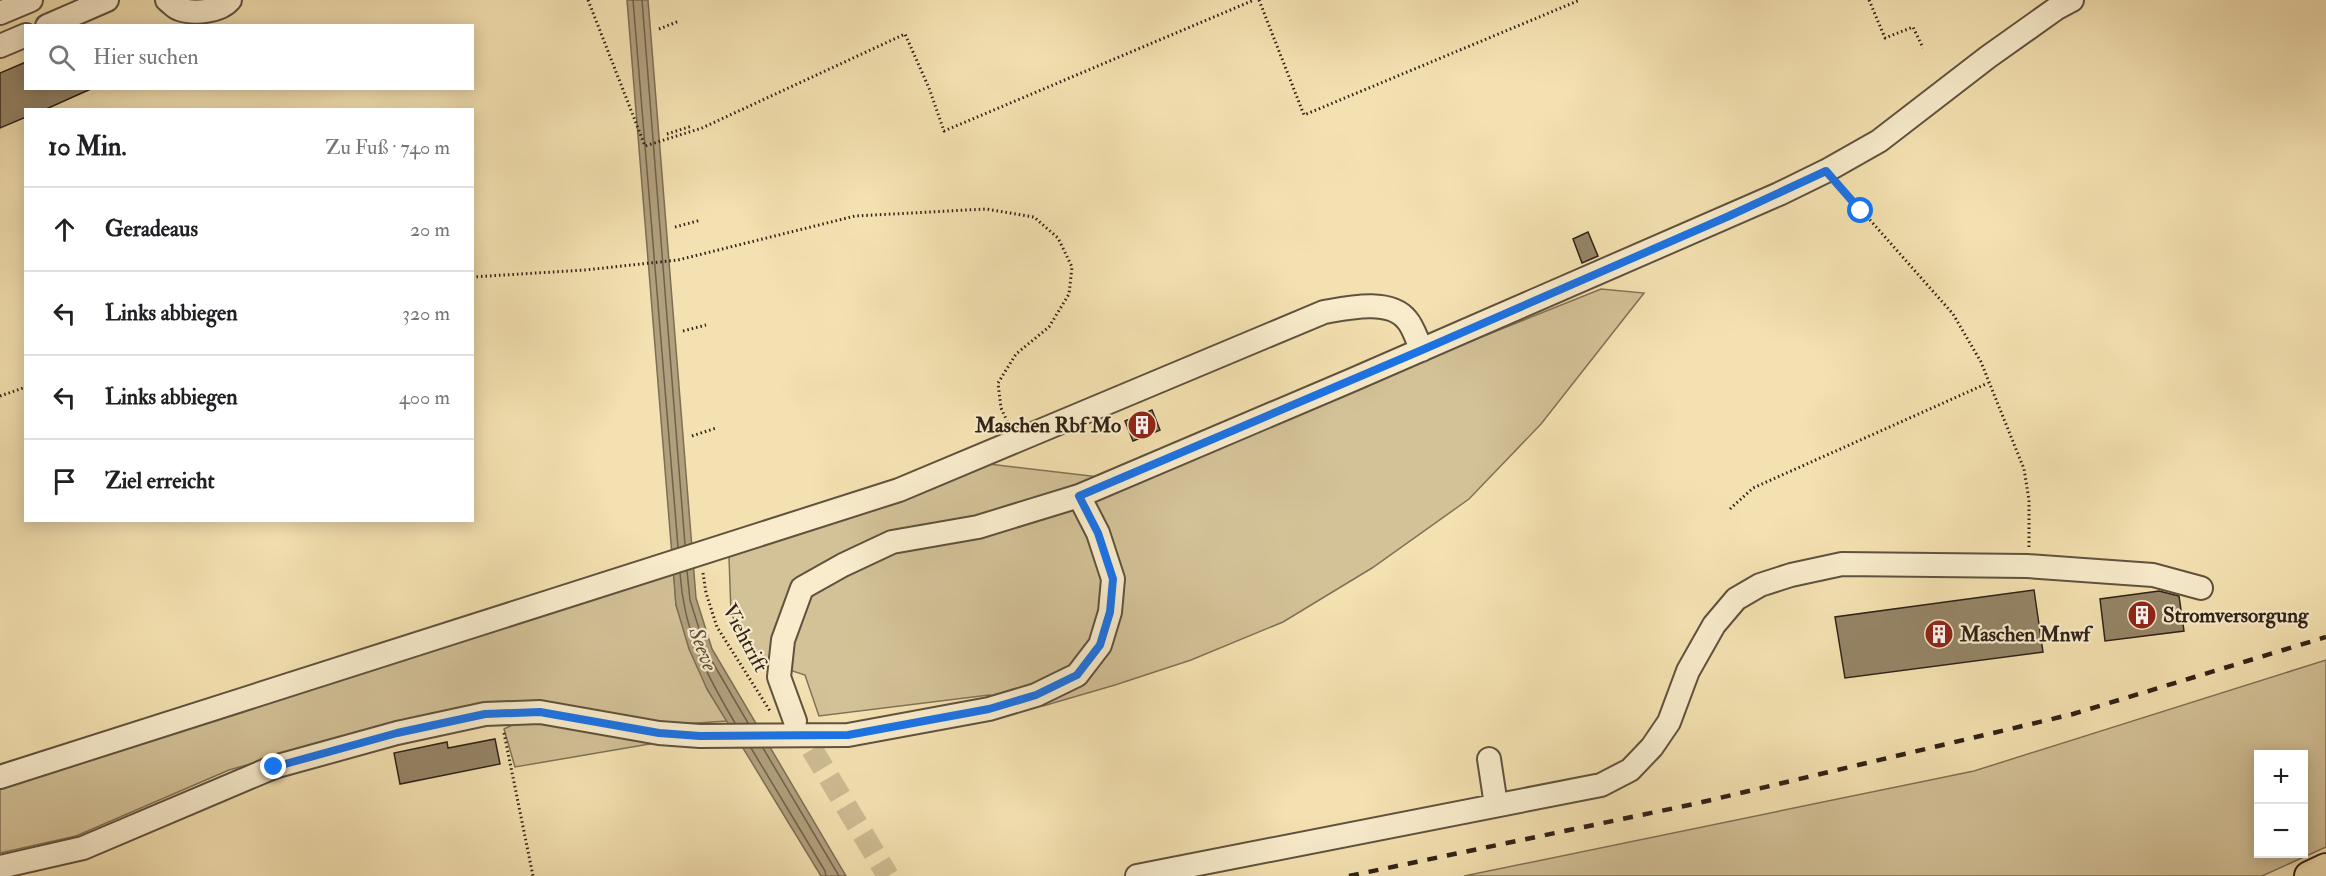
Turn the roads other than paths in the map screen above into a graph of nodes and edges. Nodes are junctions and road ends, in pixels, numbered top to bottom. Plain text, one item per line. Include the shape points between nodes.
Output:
1 (31, 0) edge
2 (107, 0) edge
3 (167, 0) edge
4 (230, 0) edge
5 (2072, 0) edge
6 (0, 13) edge
7 (52, 24) edge
8 (24, 36) edge
9 (0, 46) edge
10 (1422, 350) junction
11 (1079, 496) junction
12 (2201, 588) dead end
13 (795, 721) tunnel mouth
14 (1489, 759) dead end
15 (0, 777) edge
16 (1496, 805) junction
17 (0, 867) edge
18 (2326, 868) edge
19 (1137, 876) edge
20 (2309, 876) edge

1 - 6 lane
2 - 7 lane
3 - 4 lane via 178,9 205,12
5 - 10 lane via 1988,57 1879,141 1826,171
8 - 9 lane
10 - 11 lane
10 - 15 lane via 1407,318 1391,309 1363,306 1324,312 899,490
11 - 13 lane via 978,527 892,542 802,588 783,640 779,677
11 - 17 lane via 1098,533 1113,579 1110,612 1100,645 1077,675 1036,695 989,709 848,735 659,733 540,712 485,714 397,733 274,767 83,848
12 - 16 lane via 2153,575 2027,566 1842,564 1791,575 1760,585 1736,599 1714,626 1688,671 1669,722 1630,770 1601,784
14 - 16 lane
16 - 19 lane
18 - 20 main road

